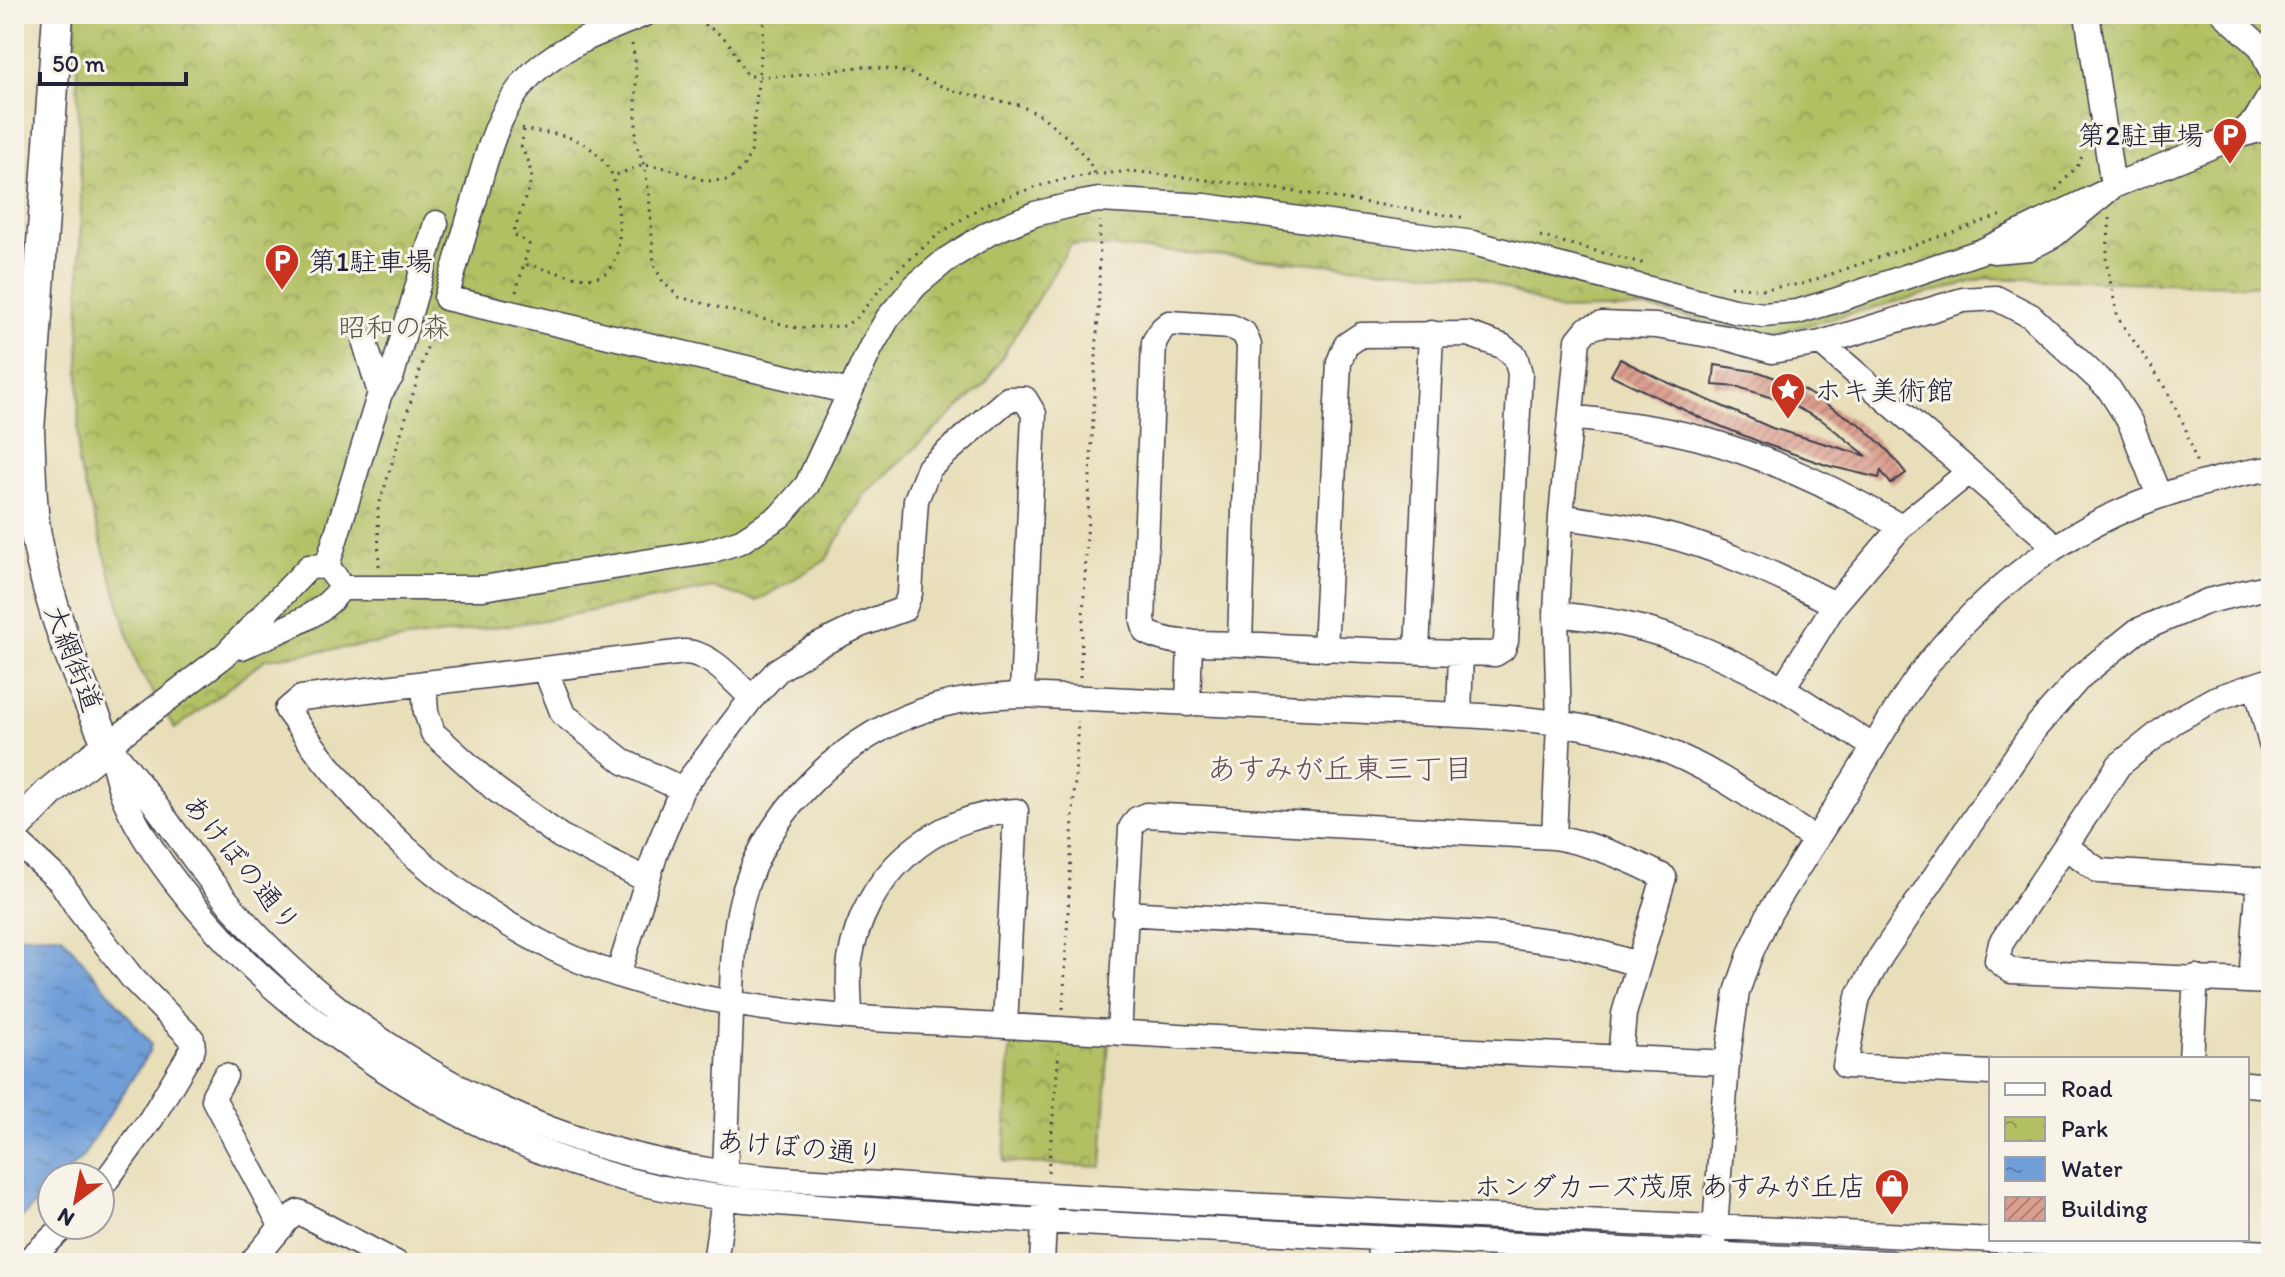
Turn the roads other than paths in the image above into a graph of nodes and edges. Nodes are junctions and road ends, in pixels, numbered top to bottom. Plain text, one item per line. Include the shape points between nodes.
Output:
1 (58, 14) edge
2 (2087, 14) edge
3 (2224, 14) edge
4 (635, 18) edge
5 (2271, 71) edge
6 (2271, 94) edge
7 (2271, 127) edge
8 (2237, 136) junction
9 (2108, 190) junction
10 (436, 223) dead end
11 (1431, 333) junction
12 (365, 343) dead end
13 (1821, 343) junction
14 (850, 392) junction
15 (380, 393) junction
16 (1571, 417) junction
17 (2271, 469) edge
18 (1969, 472) junction
19 (2159, 496) junction
20 (1561, 516) junction
21 (1901, 527) junction
22 (2055, 546) junction
23 (327, 566) junction
24 (2271, 586) edge
25 (341, 588) junction
26 (1835, 604) junction
27 (1556, 614) junction
28 (1190, 642) junction
29 (1240, 644) junction
30 (1325, 649) junction
31 (1417, 652) junction
32 (1461, 653) junction
33 (225, 655) junction
34 (545, 669) junction
35 (2263, 682) edge
36 (424, 683) junction
37 (1783, 688) junction
38 (1022, 695) junction
39 (752, 698) junction
40 (1188, 704) junction
41 (1459, 715) junction
42 (1559, 723) junction
43 (2271, 744) edge
44 (108, 745) junction
45 (1874, 747) junction
46 (682, 789) junction
47 (14, 829) edge
48 (1554, 837) junction
49 (14, 839) edge
50 (1816, 840) junction
51 (2065, 846) junction
52 (647, 880) junction
53 (2265, 880) edge
54 (1125, 913) junction
55 (1637, 964) junction
56 (618, 975) junction
57 (2196, 977) junction
58 (2261, 981) edge
59 (732, 1004) junction
60 (850, 1016) junction
61 (1005, 1026) junction
62 (1119, 1033) junction
63 (2191, 1057) edge
64 (1620, 1058) junction
65 (1727, 1063) junction
66 (1989, 1073) edge
67 (225, 1076) dead end
68 (2249, 1084) edge
69 (2271, 1086) edge
70 (116, 1167) edge
71 (725, 1173) junction
72 (1045, 1196) junction
73 (724, 1198) junction
74 (1044, 1221) junction
75 (282, 1227) junction
76 (1715, 1229) junction
77 (1381, 1238) junction
78 (49, 1241) edge
79 (1989, 1241) edge
80 (1993, 1241) edge
81 (2271, 1253) edge
82 (1713, 1259) edge
83 (25, 1263) edge
84 (251, 1263) edge
85 (396, 1263) edge
86 (715, 1263) edge
87 (1042, 1263) edge
88 (1379, 1263) edge
89 (1891, 1263) edge

1 - 44 main road, 大網街道 via 29,431 32,491 57,623
2 - 9 street
3 - 5 street via 2261,47
4 - 14 street via 559,53 518,89 492,138 446,298
6 - 8 street via 2255,121
7 - 8 street
8 - 9 street
9 - 14 street via 1982,251 1797,312 1763,315 1473,243 1205,206 1099,200 1035,214 989,233 946,260 888,318
10 - 15 street via 392,375
11 - 30 street via 1361,335 1346,345 1339,362
11 - 31 street
11 - 32 street via 1468,334 1502,346 1515,356 1520,373 1506,641 1495,654
12 - 15 street
13 - 16 street via 1772,351 1668,328 1602,324 1587,329 1578,340
13 - 18 street
13 - 19 street via 1963,300 1996,298 2031,316 2109,389 2130,422
14 - 25 street via 807,485 780,516 741,541 707,552 483,588
15 - 23 street
16 - 20 street
16 - 21 street via 1698,438 1834,489
17 - 19 street
18 - 21 street
18 - 22 street
19 - 22 street
20 - 26 street via 1658,533 1710,549
20 - 27 street
21 - 26 street
22 - 45 street via 2002,586 1933,658
23 - 25 street
23 - 33 street via 309,567
24 - 66 street via 2208,601 2137,631 2080,677 2036,727 1881,956 1858,997 1845,1066
25 - 33 street via 318,612
26 - 37 street
27 - 37 street via 1624,624 1695,645
27 - 42 street
28 - 29 street
28 - 29 street via 1158,639 1146,632 1143,621 1154,342 1169,323 1232,327 1244,333 1249,345
28 - 40 street
29 - 30 street
30 - 31 street
31 - 32 street
32 - 41 street
33 - 44 street
34 - 36 street
34 - 39 street via 692,653 711,661
34 - 46 street via 563,714 624,762
35 - 43 street
35 - 51 street via 2214,699 2173,722 2119,765
36 - 52 street via 433,733 495,789 560,836
36 - 56 street via 301,698 287,710 356,801 447,884 558,951
37 - 45 street
38 - 39 street via 1034,414 1025,399 1008,399 929,468 916,500 910,593 904,609 813,648 778,670
38 - 40 street
38 - 59 street via 935,706 881,729 833,762 791,803 762,850 742,898 732,950
39 - 46 street
40 - 41 street
41 - 42 street
42 - 48 street
42 - 50 street via 1642,742 1708,770
44 - 47 main road, 大網街道
44 - 71 street, あけぼの通り via 257,936 379,1037 499,1108 640,1156
44 - 73 street, あけぼの通り via 124,798 157,855 195,904 266,982 350,1048 398,1080 541,1151 640,1183
45 - 50 street
46 - 52 street
48 - 54 street via 1146,815 1131,828
48 - 55 street via 1623,856 1664,877
49 - 70 street via 61,882 133,979 192,1039 193,1049
50 - 65 street via 1751,952 1737,992
51 - 53 street via 2099,871
51 - 57 street via 2001,943 1997,960 2011,971
52 - 56 street
53 - 58 street
54 - 55 street via 1502,935 1571,944
54 - 62 street
55 - 64 street
56 - 59 street
57 - 58 street
57 - 63 street
59 - 60 street
59 - 71 street
60 - 61 street
60 - 61 street via 850,960 877,888 931,835 988,812 1016,811
61 - 62 street
62 - 64 street
64 - 65 street
65 - 76 street
67 - 75 street via 214,1100
68 - 69 street
71 - 72 street, あけぼの通り
72 - 74 street
72 - 76 street, あけぼの通り
73 - 74 street, あけぼの通り
73 - 86 street
74 - 77 street, あけぼの通り
74 - 87 street
75 - 84 street
75 - 85 street via 299,1212
76 - 79 street, あけぼの通り
76 - 82 street
77 - 82 street, あけぼの通り
77 - 88 street
78 - 83 street
80 - 81 street, あけぼの通り
82 - 89 street, あけぼの通り

